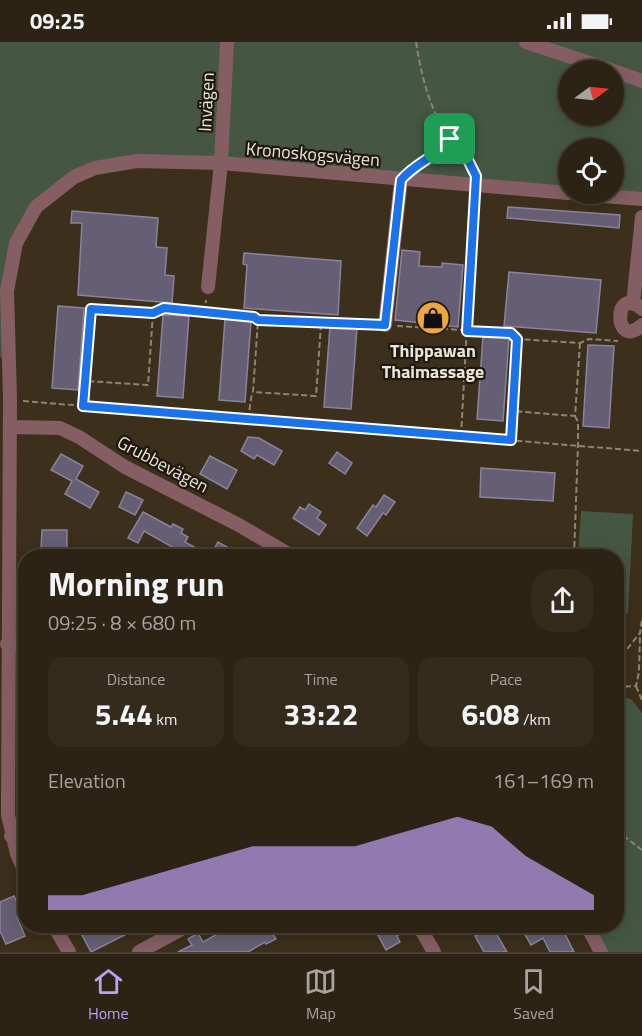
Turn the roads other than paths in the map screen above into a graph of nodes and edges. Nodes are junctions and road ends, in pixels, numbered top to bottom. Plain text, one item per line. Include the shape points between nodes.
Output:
1 (227, 42) edge
2 (526, 42) edge
3 (579, 60) edge
4 (624, 75) edge
5 (642, 81) edge
6 (221, 163) junction
7 (401, 180) junction
8 (558, 192) edge
9 (624, 198) edge
10 (642, 199) edge
11 (642, 217) edge
12 (208, 287) dead end
13 (637, 307) edge
14 (385, 325) road end
15 (642, 325) edge
16 (4, 358) edge
17 (9, 427) junction
18 (280, 549) edge
19 (7, 644) junction
20 (18, 644) edge
21 (18, 832) edge
22 (11, 836) junction
23 (18, 854) edge
24 (58, 933) edge
25 (175, 933) edge
26 (423, 933) edge
27 (591, 933) edge
28 (69, 952) edge
29 (140, 952) edge
30 (434, 952) edge
31 (601, 952) edge

1 - 6 street, Invägen
2 - 3 street
4 - 5 street
6 - 7 street, Kronoskogsvägen
6 - 12 street, Kronoskogsvägen
6 - 16 street, Kronoskogsvägen via 114,164 74,177 45,197 27,219 13,255
7 - 8 street, Kronoskogsvägen
7 - 14 street, Kronoskogsvägen
9 - 10 street
11 - 13 street
13 - 15 street via 622,308 620,324 630,330
16 - 17 street, Kronoskogsvägen via 10,399
17 - 18 street, Grubbevägen via 60,428
17 - 19 street, Kronoskogsvägen
19 - 20 street
19 - 22 street, Kronoskogsvägen
21 - 22 street
22 - 23 street, Kronoskogsvägen
24 - 28 street
25 - 29 street
26 - 30 street
27 - 31 street

